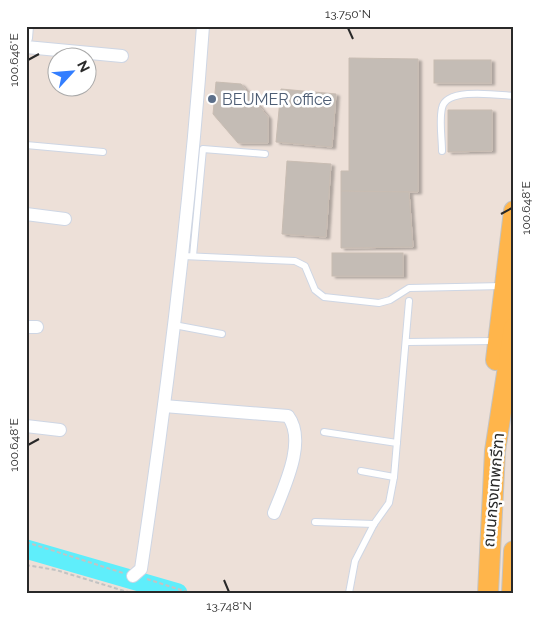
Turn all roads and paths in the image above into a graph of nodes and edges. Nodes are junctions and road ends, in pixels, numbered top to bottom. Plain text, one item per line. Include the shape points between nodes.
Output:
1 (27, 26) edge
2 (203, 26) edge
3 (26, 38) edge
4 (26, 47) edge
5 (122, 56) dead end
6 (514, 96) edge
7 (26, 145) edge
8 (442, 151) dead end
9 (102, 152) dead end
10 (265, 154) dead end
11 (514, 211) edge
12 (26, 214) edge
13 (65, 219) dead end
14 (188, 256) junction
15 (504, 286) junction
16 (409, 301) dead end
17 (174, 325) junction
18 (514, 328) edge
19 (222, 334) dead end
20 (498, 341) junction
21 (407, 342) junction
22 (164, 406) junction
23 (26, 426) edge
24 (60, 430) dead end
25 (324, 432) dead end
26 (397, 443) junction
27 (495, 451) junction
28 (361, 471) dead end
29 (394, 476) junction
30 (274, 513) dead end
31 (315, 522) dead end
32 (374, 524) junction
33 (26, 542) edge
34 (513, 558) edge
35 (26, 565) edge
36 (487, 565) junction
37 (133, 576) junction
38 (131, 593) edge
39 (190, 593) edge
40 (349, 593) edge
41 (475, 593) edge
42 (488, 593) edge
43 (512, 593) edge

1 - 3 street
2 - 14 street
4 - 5 street
6 - 8 lane via 461,94 448,98 442,107
7 - 9 lane
10 - 14 lane via 203,149
11 - 15 main road
12 - 13 street
14 - 15 lane via 294,262 305,266 315,290 324,297 379,303 410,288
14 - 17 street
15 - 20 main road
16 - 21 lane
17 - 19 lane
17 - 22 street
18 - 27 main road, ถนนกรุงเทพกรีฑา
20 - 21 lane
20 - 27 main road
21 - 26 lane
22 - 30 street via 288,416 296,431 292,466
22 - 37 street via 141,570
23 - 24 street
25 - 26 lane
26 - 29 lane
27 - 36 main road, ถนนกรุงเทพกรีฑา
28 - 29 lane
29 - 32 lane via 389,503
31 - 32 lane
32 - 40 lane via 355,561
33 - 37 path
34 - 43 main road, ถนนกรุงเทพกรีฑา
35 - 38 path via 56,570
36 - 41 main road via 479,574
36 - 42 main road, ถนนกรุงเทพกรีฑา
37 - 39 path

